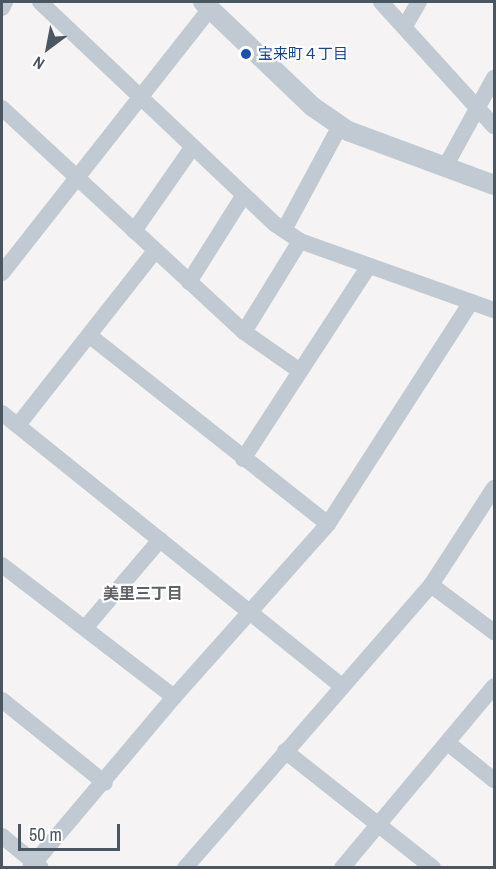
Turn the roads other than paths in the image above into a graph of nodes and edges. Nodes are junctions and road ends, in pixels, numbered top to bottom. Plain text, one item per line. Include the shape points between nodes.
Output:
1 (5, 2) edge
2 (40, 2) edge
3 (381, 2) edge
4 (419, 2) edge
5 (207, 5) edge
6 (2, 8) edge
7 (405, 26) junction
8 (495, 78) edge
9 (139, 97) junction
10 (2, 108) edge
11 (478, 108) junction
12 (340, 126) junction
13 (495, 126) edge
14 (192, 148) junction
15 (446, 167) junction
16 (76, 178) junction
17 (495, 184) edge
18 (242, 198) junction
19 (284, 230) junction
20 (134, 231) junction
21 (300, 241) junction
22 (155, 251) junction
23 (7, 255) edge
24 (369, 266) junction
25 (2, 273) edge
26 (189, 282) junction
27 (471, 302) junction
28 (495, 310) edge
29 (244, 332) junction
30 (90, 336) junction
31 (300, 371) junction
32 (2, 413) edge
33 (18, 425) junction
34 (243, 459) junction
35 (495, 488) edge
36 (328, 524) junction
37 (160, 540) junction
38 (2, 565) edge
39 (431, 585) junction
40 (251, 612) junction
41 (86, 628) junction
42 (495, 632) edge
43 (495, 686) edge
44 (343, 687) junction
45 (174, 697) junction
46 (2, 700) edge
47 (449, 744) junction
48 (285, 751) junction
49 (495, 780) edge
50 (105, 783) junction
51 (380, 825) junction
52 (2, 836) edge
53 (36, 866) edge
54 (184, 867) edge
55 (342, 867) edge
56 (433, 867) edge

1 - 6 street
2 - 9 street
3 - 7 street
4 - 7 street
5 - 9 street
5 - 12 street via 313,107
7 - 11 street
8 - 11 street
9 - 14 street
9 - 16 street
10 - 16 street
11 - 13 street
11 - 15 street
12 - 15 street via 356,136
12 - 19 street
14 - 18 street
14 - 20 street
15 - 17 street
16 - 20 street
16 - 23 street
18 - 19 street
18 - 26 street
19 - 21 street
20 - 22 street
21 - 24 street
21 - 29 street
22 - 26 street
22 - 30 street
23 - 25 street
24 - 27 street
24 - 31 street
26 - 29 street
27 - 28 street
27 - 36 street
29 - 31 street
30 - 33 street
30 - 34 street
31 - 34 street
32 - 33 street
33 - 37 street
34 - 36 street
35 - 39 street
36 - 40 street
37 - 40 street
37 - 41 street
38 - 41 street
39 - 42 street
39 - 44 street
40 - 44 street
40 - 45 street
41 - 45 street
43 - 47 street
44 - 48 street
45 - 50 street
46 - 50 street
47 - 49 street
47 - 51 street
48 - 51 street
48 - 54 street
50 - 53 street
51 - 55 street
51 - 56 street
52 - 53 street

